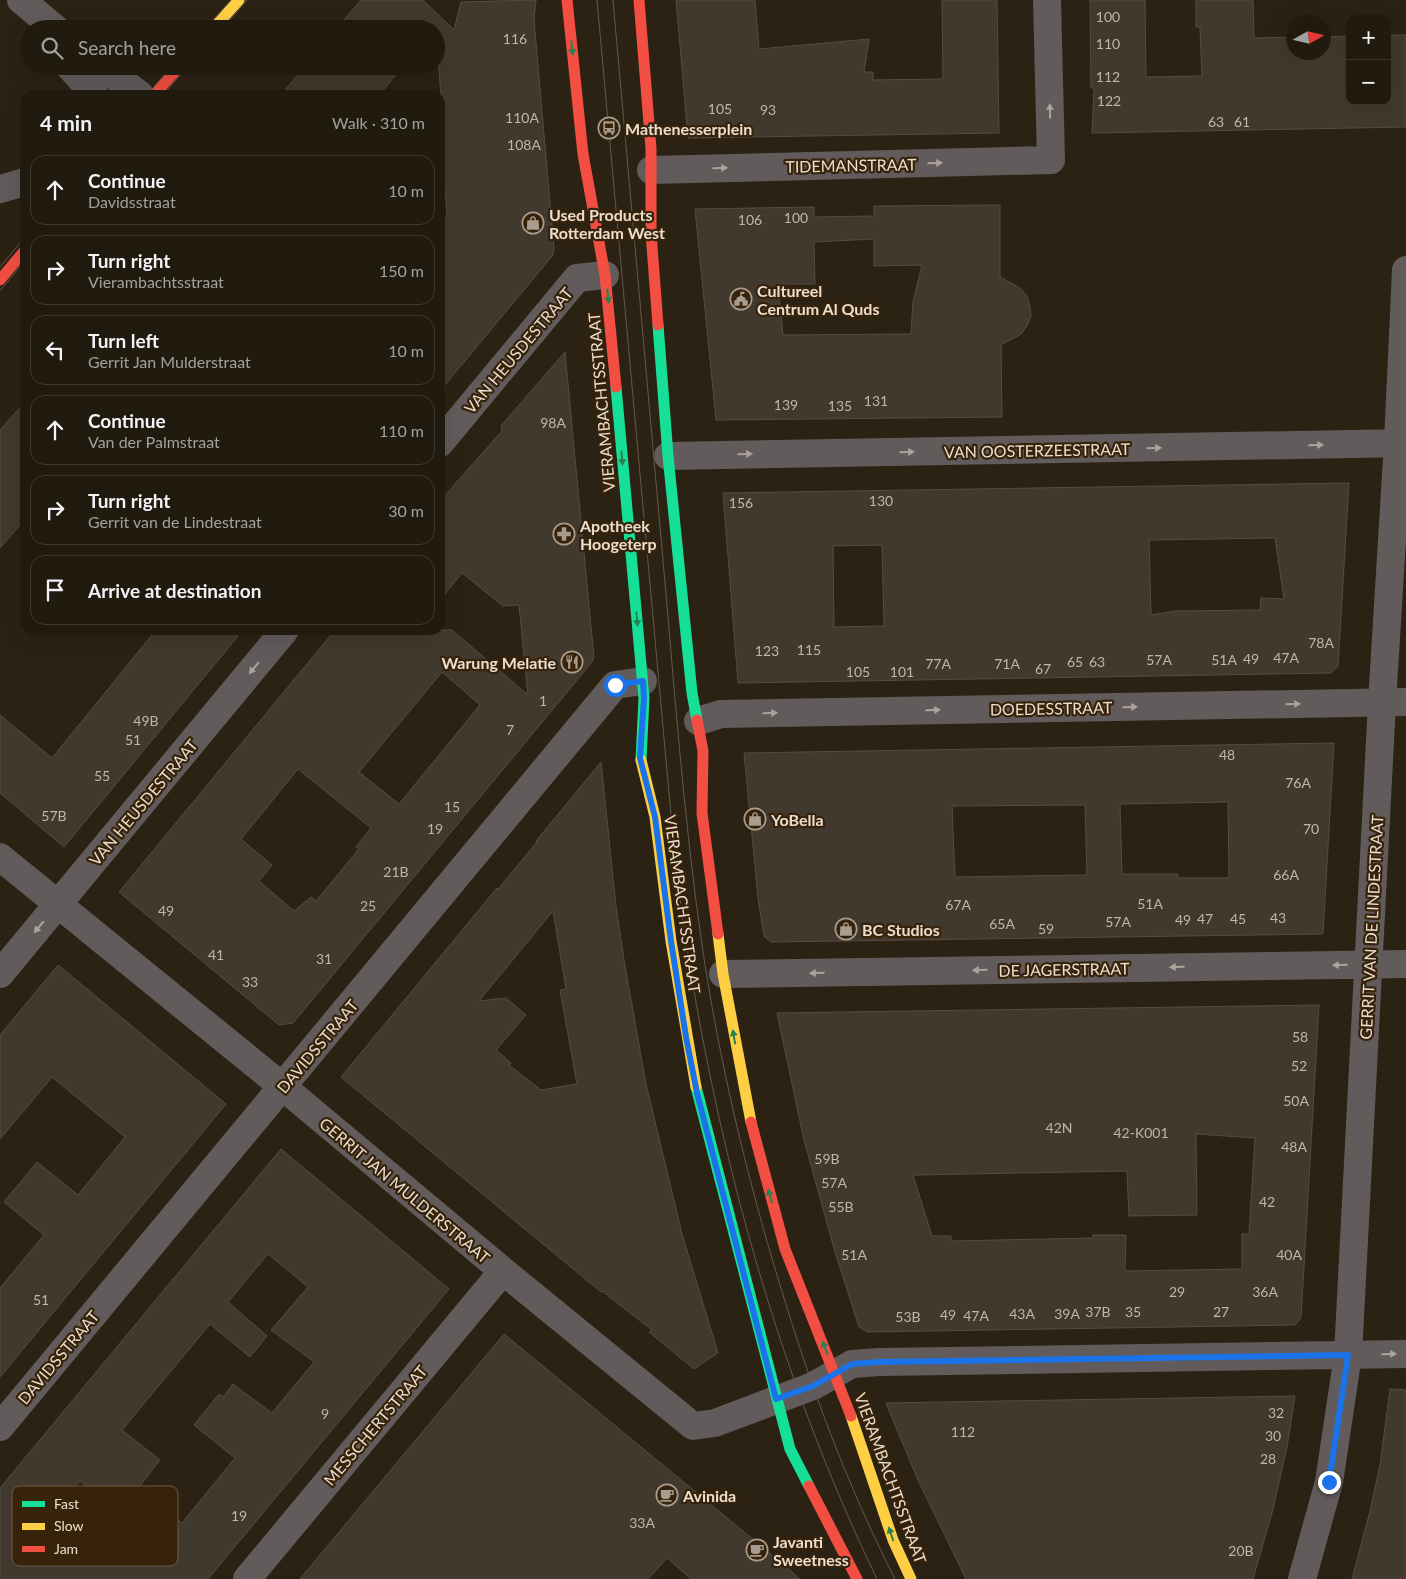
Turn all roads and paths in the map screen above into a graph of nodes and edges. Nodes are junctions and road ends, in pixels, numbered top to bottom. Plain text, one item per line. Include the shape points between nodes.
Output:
1 (10, 0) edge
2 (21, 0) edge
3 (239, 0) edge
4 (567, 0) edge
5 (639, 0) edge
6 (1047, 0) edge
7 (28, 20) edge
8 (45, 20) edge
9 (221, 20) edge
10 (78, 75) edge
11 (114, 75) edge
12 (172, 75) edge
13 (91, 90) edge
14 (133, 90) edge
15 (158, 90) edge
16 (651, 170) junction
17 (20, 183) edge
18 (0, 189) edge
19 (20, 256) edge
20 (1406, 270) edge
21 (605, 275) junction
22 (0, 280) edge
23 (445, 437) edge
24 (1402, 443) edge
25 (668, 456) junction
26 (281, 635) edge
27 (643, 681) junction
28 (1394, 702) edge
29 (698, 721) junction
30 (0, 857) edge
31 (57, 905) junction
32 (1369, 964) junction
33 (1406, 964) edge
34 (0, 974) edge
35 (723, 974) junction
36 (283, 1087) junction
37 (503, 1271) junction
38 (1406, 1354) edge
39 (1348, 1355) junction
40 (836, 1374) junction
41 (776, 1399) junction
42 (0, 1427) edge
43 (247, 1579) edge
44 (857, 1579) edge
45 (911, 1579) edge
46 (1302, 1579) edge

1 - 7 street
2 - 8 street
3 - 9 street
4 -> 21 street, VIERAMBACHTSSTRAAT via 583,154
5 - 16 street, VIERAMBACHTSSTRAAT
16 -> 6 street, TIDEMANSTRAAT via 1051,160
10 - 13 street
11 - 14 street
12 - 15 street
16 - 25 street, VIERAMBACHTSSTRAAT via 650,232
17 - 18 street
19 - 22 street
20 - 24 street, GERRIT VAN DE LINDESTRAAT
21 - 23 street, VAN HEUSDESTRAAT via 577,278
21 -> 27 street, VIERAMBACHTSSTRAAT
25 -> 24 street, VAN OOSTERZEESTRAAT
24 - 28 street, GERRIT VAN DE LINDESTRAAT
25 - 29 street, VIERAMBACHTSSTRAAT via 692,693
26 -> 31 street, VAN HEUSDESTRAAT
27 - 36 street, DAVIDSSTRAAT via 615,685
27 - 41 street, VIERAMBACHTSSTRAAT via 640,758 655,817 686,1037 699,1102
29 -> 28 street, DOEDESSTRAAT via 721,714
28 - 32 street, GERRIT VAN DE LINDESTRAAT
29 - 35 street, VIERAMBACHTSSTRAAT via 703,751 702,813
30 - 31 street, GERRIT JAN MULDERSTRAAT
31 -> 34 street, VAN HEUSDESTRAAT
31 - 36 street, GERRIT JAN MULDERSTRAAT
32 - 33 street, DE JAGERSTRAAT
32 -> 35 street, DE JAGERSTRAAT
32 - 39 street, GERRIT VAN DE LINDESTRAAT
40 -> 35 street, VIERAMBACHTSSTRAAT via 782,1241 750,1119
36 - 37 street, GERRIT JAN MULDERSTRAAT
36 - 42 street, DAVIDSSTRAAT
37 - 41 street, GERRIT JAN MULDERSTRAAT via 693,1426 715,1423
37 - 43 street, MESSCHERTSTRAAT
39 -> 38 street, GERRIT JAN MULDERSTRAAT
39 - 40 street, GERRIT JAN MULDERSTRAAT via 878,1362 852,1364
39 - 46 street, GERRIT VAN DE LINDESTRAAT via 1329,1482
40 - 41 street, GERRIT JAN MULDERSTRAAT
45 -> 40 street, VIERAMBACHTSSTRAAT via 893,1540
41 - 44 street, VIERAMBACHTSSTRAAT via 790,1448

